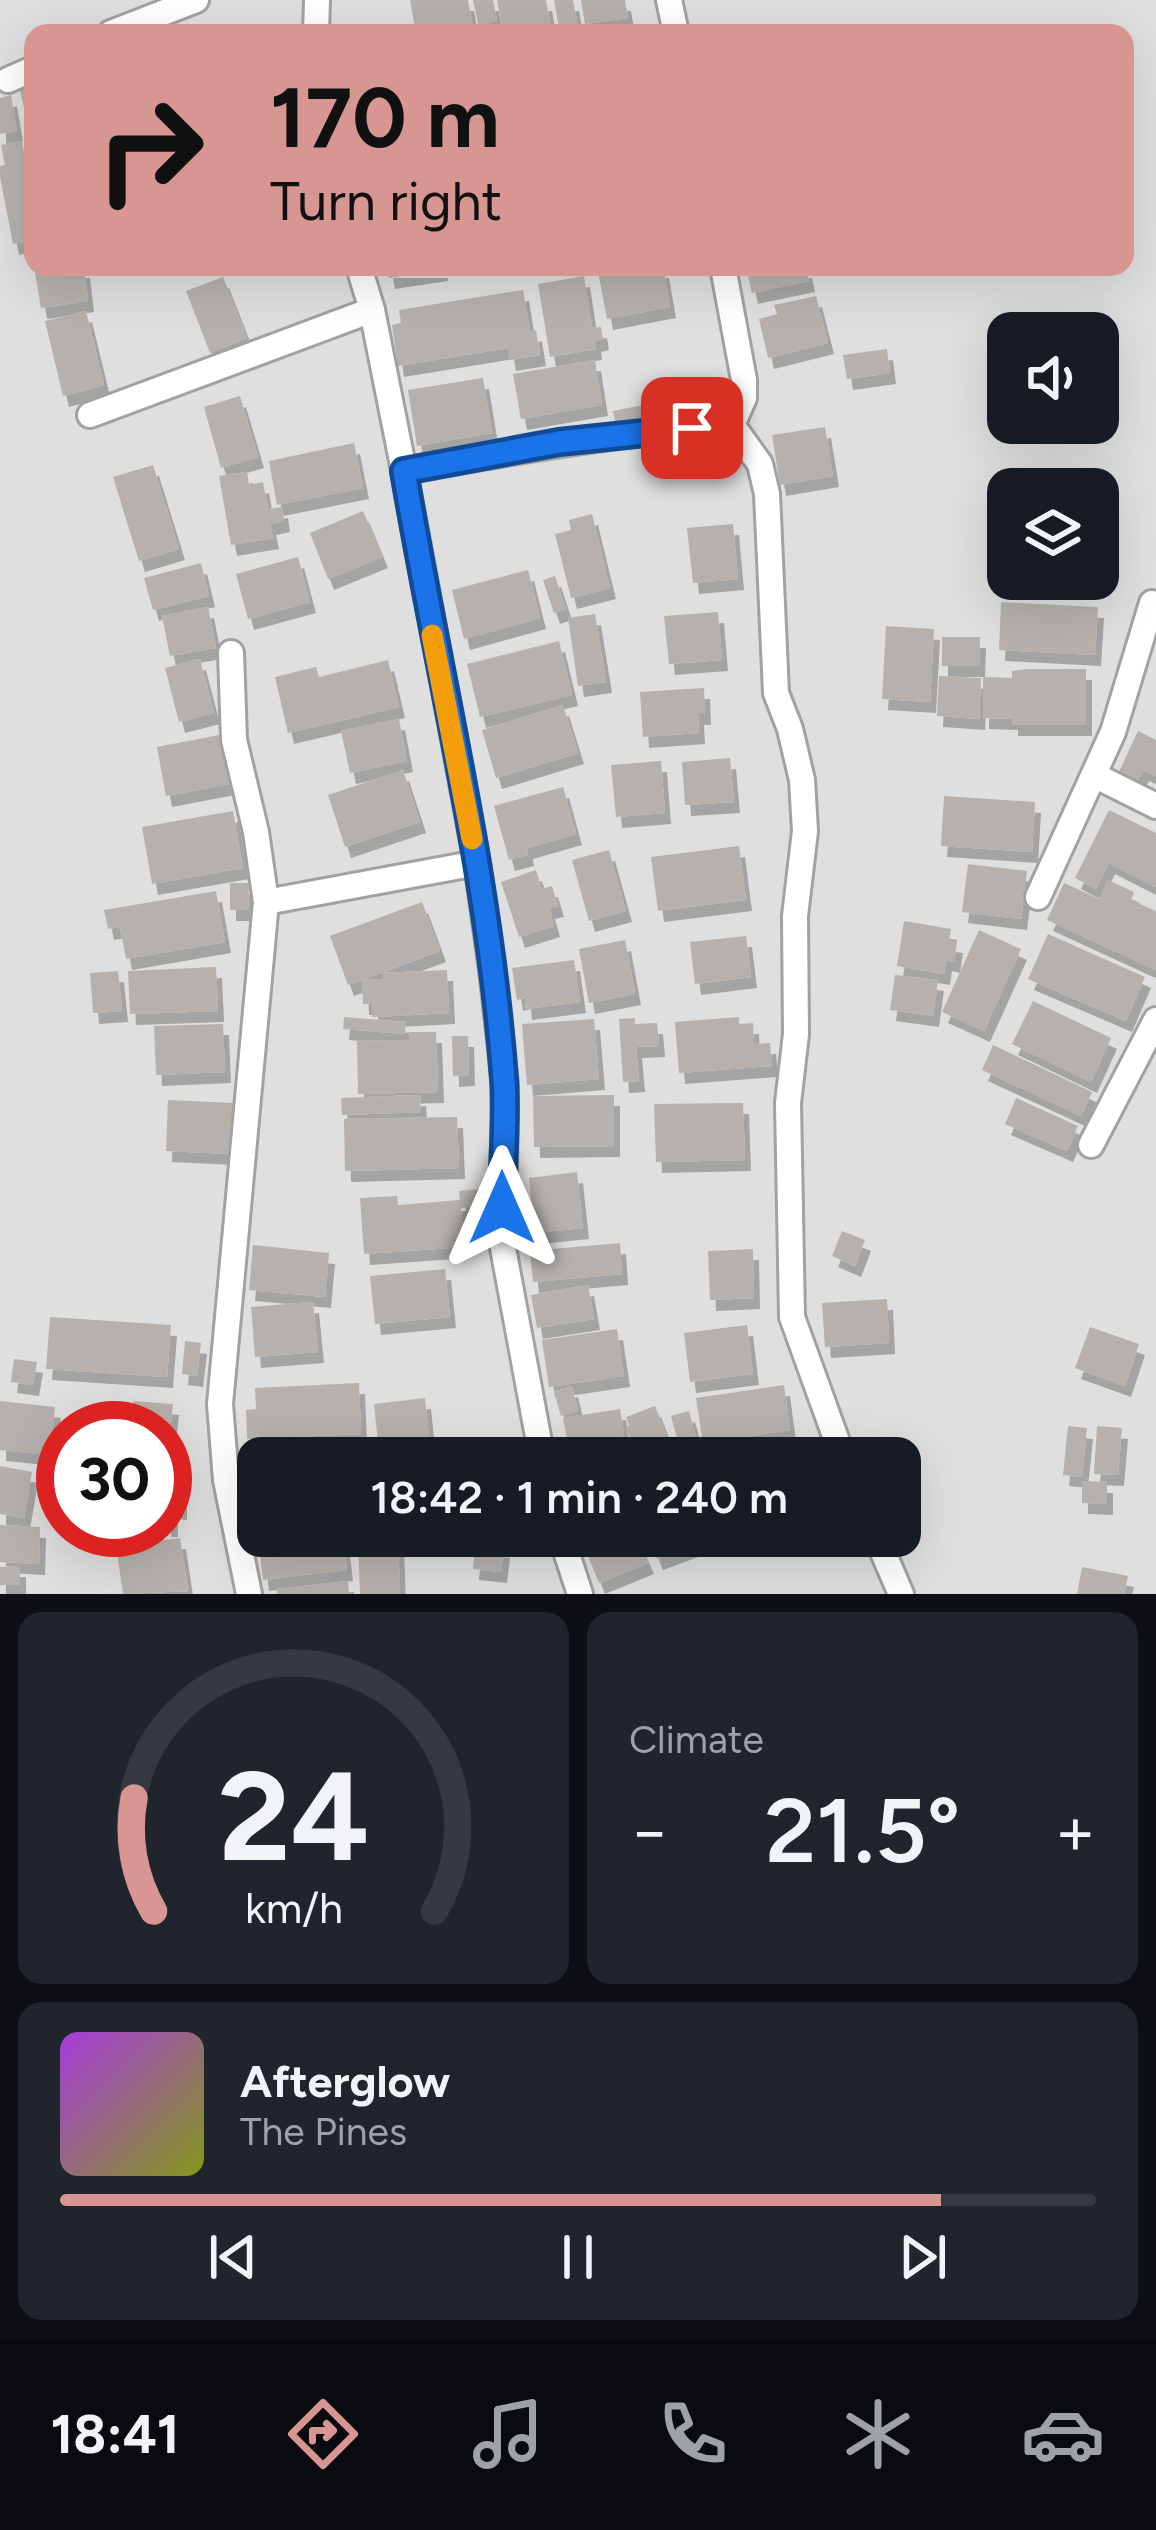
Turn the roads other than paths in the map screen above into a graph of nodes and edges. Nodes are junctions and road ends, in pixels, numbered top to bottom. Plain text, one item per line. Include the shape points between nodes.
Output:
1 (196, 0) edge
2 (135, 24) edge
3 (24, 73) edge
4 (8, 80) dead end
5 (362, 276) edge
6 (726, 276) edge
7 (372, 310) junction
8 (90, 415) dead end
9 (732, 425) junction
10 (404, 471) junction
11 (1152, 603) dead end
12 (231, 653) dead end
13 (1096, 776) junction
14 (1156, 806) edge
15 (477, 863) junction
16 (1038, 898) dead end
17 (266, 902) junction
18 (1156, 1020) edge
19 (1091, 1145) dead end
20 (538, 1437) edge
21 (836, 1437) edge
22 (568, 1557) edge
23 (885, 1557) edge
24 (249, 1594) edge
25 (580, 1594) edge
26 (901, 1594) edge

1 - 2 street
3 - 4 street
5 - 7 street
6 - 9 street via 744,380
7 - 8 street
7 - 10 street
9 - 10 street via 559,442
9 - 21 street via 760,464 767,494 776,693 802,780 787,1146 792,1317
10 - 15 street
11 - 13 street
12 - 17 street via 234,740
13 - 14 street
13 - 16 street
15 - 17 street
15 - 20 street via 505,1084 503,1248
17 - 24 street via 220,1404
18 - 19 street
22 - 25 street
23 - 26 street

